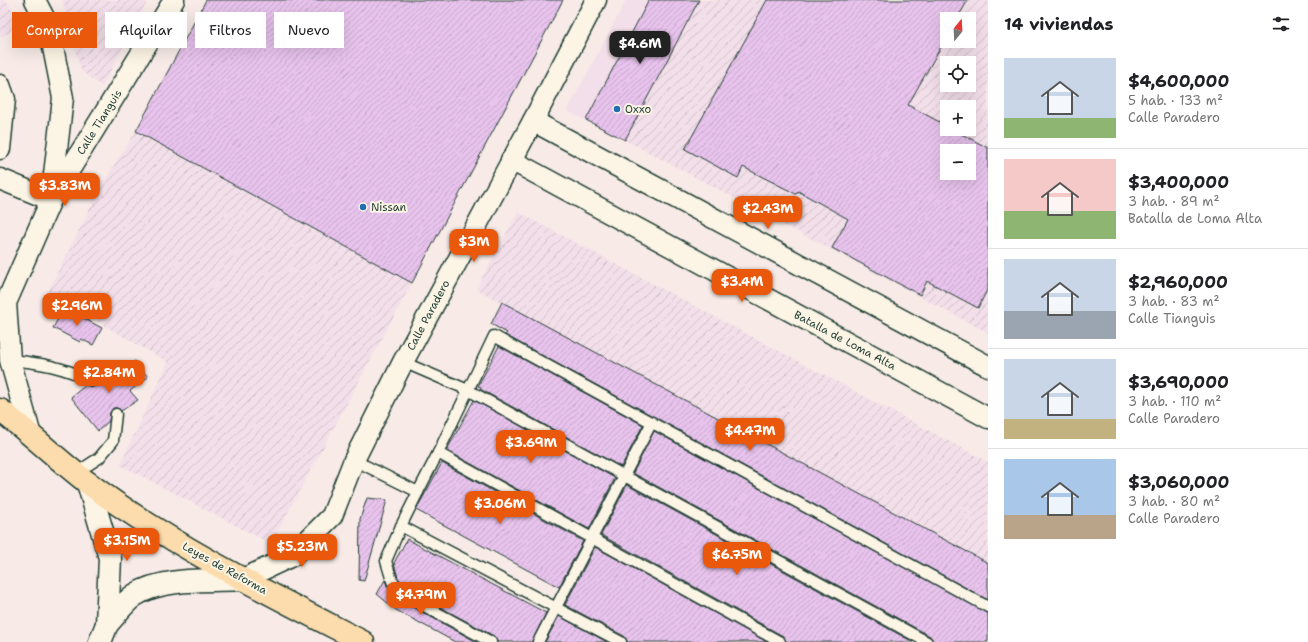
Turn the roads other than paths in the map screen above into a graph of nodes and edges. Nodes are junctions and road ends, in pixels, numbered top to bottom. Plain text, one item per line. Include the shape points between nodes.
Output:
1 (35, 0) edge
2 (174, 0) edge
3 (596, 0) edge
4 (0, 85) edge
5 (533, 121) junction
6 (0, 149) edge
7 (511, 160) junction
8 (0, 178) edge
9 (51, 200) junction
10 (10, 360) junction
11 (403, 362) junction
12 (988, 366) edge
13 (92, 381) dead end
14 (468, 390) junction
15 (0, 410) edge
16 (116, 414) dead end
17 (988, 418) edge
18 (652, 422) junction
19 (30, 432) junction
20 (438, 453) junction
21 (354, 460) junction
22 (624, 476) junction
23 (82, 478) junction
24 (418, 492) junction
25 (401, 526) junction
26 (591, 538) junction
27 (243, 579) junction
28 (557, 607) junction
29 (988, 607) edge
30 (104, 633) edge
31 (363, 642) edge
32 (491, 642) edge
33 (538, 642) edge
34 (621, 642) edge
35 (780, 642) edge
36 (927, 642) edge

1 - 9 street via 49,27 63,98
2 - 9 street, Calle Tianguis
3 - 5 street, Calle Paradero
4 - 6 street via 5,99
5 - 7 street, Calle Paradero
5 - 12 street
7 - 11 street, Calle Paradero
7 - 17 street, Batalla de Loma Alta
8 - 9 street
9 - 10 street, Calle Tianguis via 6,303
10 - 13 lane via 42,363 70,370
10 - 19 street, Calle Tianguis
11 - 14 lane
11 - 21 street, Calle Paradero
14 - 18 lane via 494,336
14 - 20 lane
14 - 22 lane
15 - 19 main road, Leyes de Reforma
16 - 23 lane via 113,441
18 - 22 lane
18 - 29 lane
19 - 23 main road, Leyes de Reforma
20 - 24 lane
20 - 26 lane
21 - 24 lane
21 - 27 street, Calle Paradero via 332,516 292,556
22 - 26 lane
22 - 36 lane
23 - 27 main road, Leyes de Reforma via 164,533
23 - 30 main road via 110,558
24 - 25 lane
25 - 28 lane
25 - 32 lane via 386,561 392,582 408,597
26 - 28 lane
26 - 35 lane
27 - 30 main road via 186,582 153,587 134,596
27 - 31 main road, Leyes de Reforma
28 - 33 lane
28 - 34 lane

